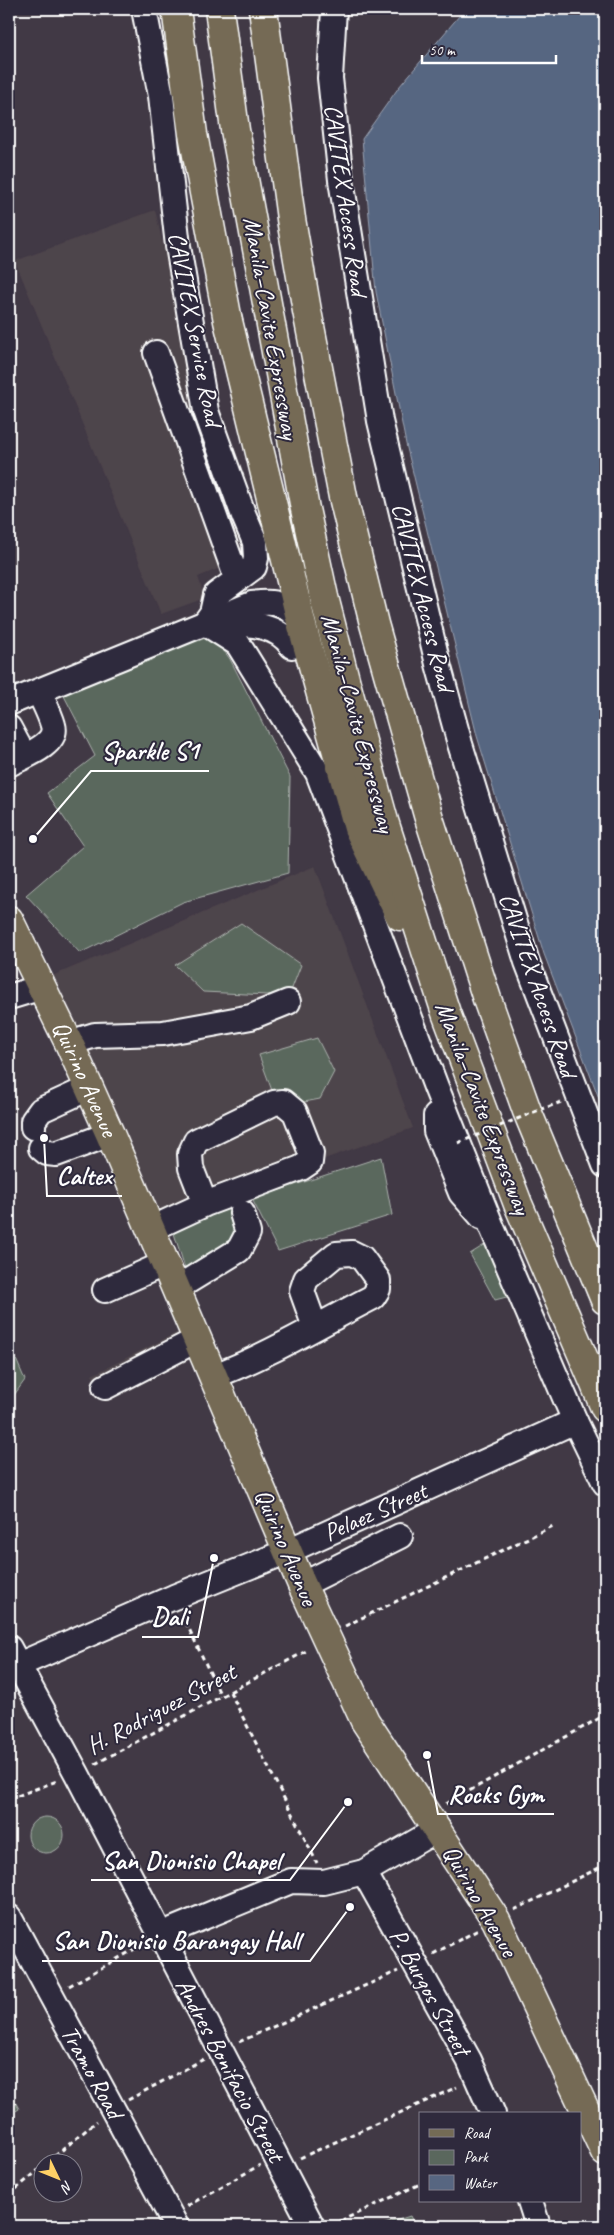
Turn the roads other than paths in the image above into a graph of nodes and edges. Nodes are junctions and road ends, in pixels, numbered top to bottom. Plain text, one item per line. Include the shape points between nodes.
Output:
1 (144, 9) edge
2 (176, 9) edge
3 (219, 9) edge
4 (263, 9) edge
5 (334, 9) edge
6 (156, 353) dead end
7 (237, 579) junction
8 (293, 614) dead end
9 (205, 623) junction
10 (292, 646) dead end
11 (39, 692) junction
12 (9, 703) edge
13 (9, 728) edge
14 (16, 760) edge
15 (9, 920) edge
16 (42, 987) junction
17 (9, 997) edge
18 (288, 1002) dead end
19 (446, 1012) junction
20 (69, 1043) junction
21 (89, 1088) junction
22 (110, 1134) junction
23 (605, 1165) edge
24 (205, 1204) junction
25 (242, 1213) dead end
26 (151, 1229) junction
27 (166, 1262) junction
28 (177, 1288) junction
29 (105, 1290) dead end
30 (605, 1300) edge
31 (315, 1327) dead end
32 (198, 1339) junction
33 (214, 1376) junction
34 (105, 1387) dead end
35 (605, 1408) edge
36 (575, 1421) junction
37 (605, 1483) edge
38 (400, 1536) dead end
39 (288, 1551) junction
40 (302, 1585) junction
41 (12, 1661) edge
42 (433, 1822) junction
43 (364, 1872) junction
44 (9, 1917) edge
45 (160, 1935) junction
46 (16, 1949) edge
47 (492, 2112) edge
48 (605, 2152) edge
49 (530, 2202) edge
50 (174, 2223) edge
51 (312, 2226) edge
52 (538, 2226) edge

1 - 7 street, CAVITEX Service Road via 161,96 178,246 206,412 255,542 254,566
2 - 19 main road via 193,134 228,321 326,718 358,828
3 - 19 main road, Manila–Cavite Expressway via 235,130 324,597 384,821
4 - 30 main road, Manila–Cavite Expressway via 291,219 307,311 343,497 374,624 428,815 487,999 527,1111
5 - 23 street, CAVITEX Access Road via 330,78 341,180 380,421 438,664 498,868 530,971
6 - 7 street
7 - 9 street, CAVITEX Service Road via 216,595 212,613
8 - 9 street via 282,605 252,604
9 - 10 street via 263,626 281,634
9 - 11 street
9 - 36 street via 238,644 318,772 436,1087 436,1131 461,1193 494,1230
11 - 12 street
11 - 14 street via 54,727 53,737 47,744
13 - 14 street
15 - 16 main road, Quirino Avenue
16 - 17 street
16 - 20 main road, Quirino Avenue
18 - 20 street via 250,1017 163,1033 94,1034
19 - 35 main road, Manila–Cavite Expressway via 518,1204
20 - 21 main road, Quirino Avenue
21 - 22 main road, Quirino Avenue
21 - 22 street via 41,1110 33,1120 37,1137 46,1152 56,1154
22 - 26 main road, Quirino Avenue
24 - 24 street via 302,1168 310,1162 311,1152 295,1112 283,1102 274,1103 196,1141 190,1161
24 - 26 street
25 - 28 street via 248,1233 239,1250
26 - 27 main road, Quirino Avenue
27 - 28 main road, Quirino Avenue
27 - 29 street
28 - 32 main road, Quirino Avenue
31 - 33 street
32 - 33 main road, Quirino Avenue
32 - 34 street
33 - 39 main road, Quirino Avenue
36 - 37 street
36 - 39 street, Pelaez Street
38 - 40 street
39 - 40 main road, Quirino Avenue
39 - 41 street, Pelaez Street
40 - 42 main road, Quirino Avenue via 365,1721
41 - 45 street, Andres Bonifacio Street via 77,1774
42 - 43 street
42 - 48 main road, Quirino Avenue via 496,1920
43 - 45 street via 327,1881 290,1881
43 - 47 street, P. Burgos Street via 469,2060
44 - 46 street, Tramo Road
45 - 51 street, Andres Bonifacio Street
46 - 50 street, Tramo Road via 51,1996
49 - 52 street

